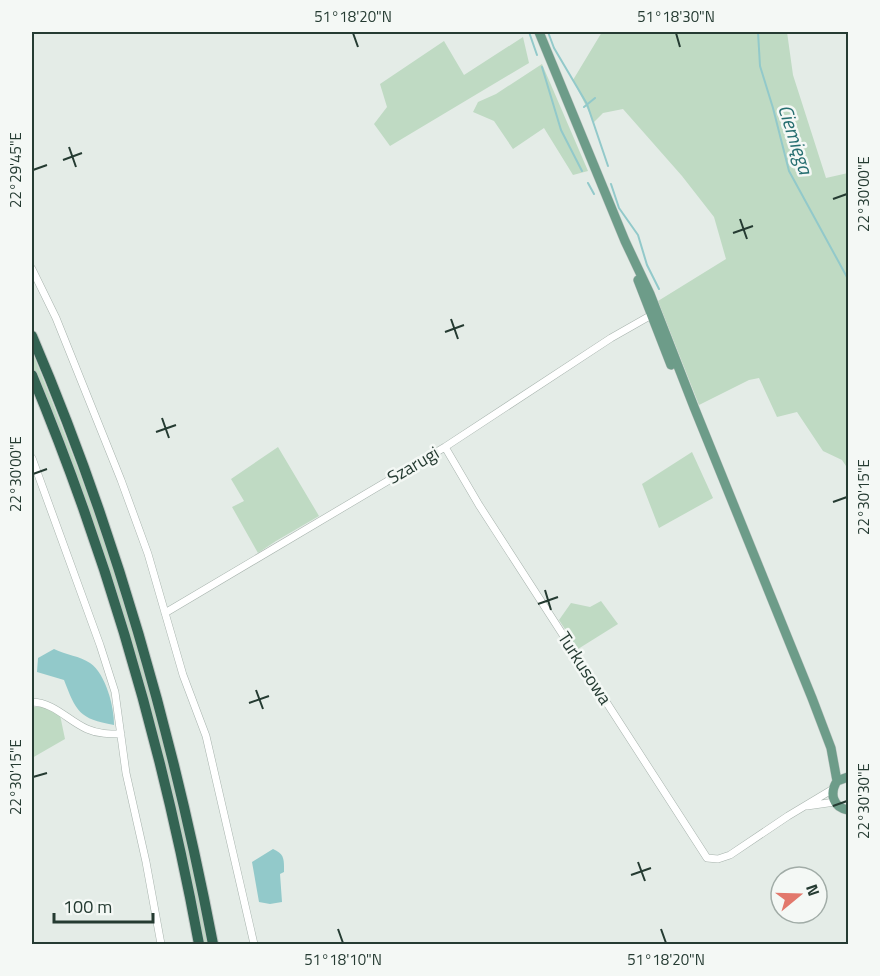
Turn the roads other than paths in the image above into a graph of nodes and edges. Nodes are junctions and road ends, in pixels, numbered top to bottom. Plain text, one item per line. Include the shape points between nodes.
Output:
1 (539, 32) edge
2 (32, 269) edge
3 (654, 314) junction
4 (32, 336) edge
5 (32, 375) edge
6 (445, 447) junction
7 (32, 458) edge
8 (165, 613) junction
9 (32, 702) edge
10 (121, 734) junction
11 (831, 748) junction
12 (849, 776) edge
13 (835, 785) junction
14 (835, 802) junction
15 (802, 807) junction
16 (848, 811) edge
17 (161, 945) edge
18 (199, 945) edge
19 (213, 945) edge
20 (254, 945) edge

1 - 3 main road
2 - 8 street via 125,488
3 - 6 street, Szarugi
3 - 11 main road
4 - 19 highway via 94,491 142,640 186,813
5 - 18 highway via 82,506 128,645 166,786
6 - 8 street, Szarugi
6 - 15 street, Turkusowa via 707,858 730,855
7 - 10 street via 112,680
8 - 20 street via 206,736
9 - 10 street via 53,706 88,730
10 - 17 street
11 - 12 main road
11 - 13 main road
12 - 13 main road
13 - 14 main road
13 - 15 street
14 - 15 street
14 - 16 main road

